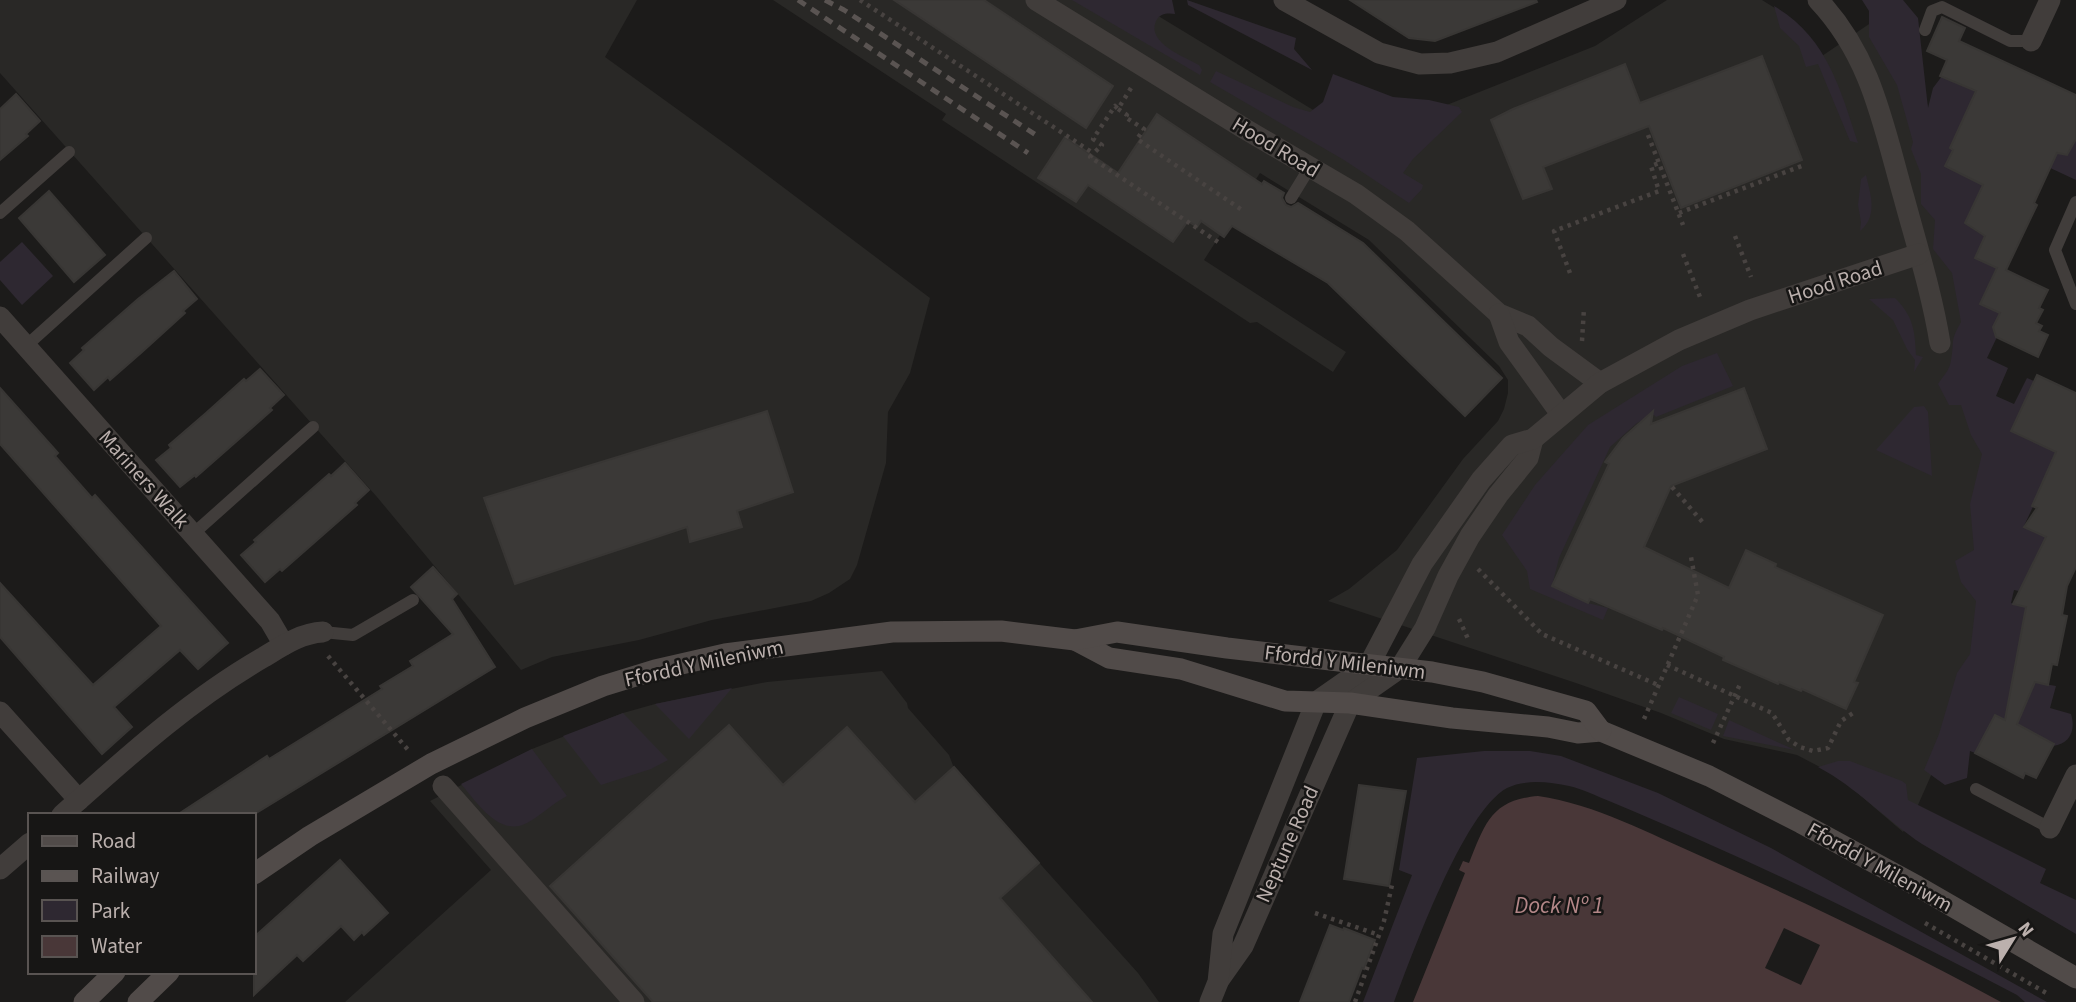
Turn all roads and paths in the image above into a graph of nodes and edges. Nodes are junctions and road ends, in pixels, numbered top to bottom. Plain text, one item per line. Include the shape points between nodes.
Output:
1 (860, 0) edge
2 (1037, 0) edge
3 (1283, 0) edge
4 (1616, 0) edge
5 (1818, 0) edge
6 (2050, 0) edge
7 (1925, 30) dead end
8 (2031, 41) joint
9 (1145, 67) junction
10 (1118, 108) junction
11 (1648, 135) dead end
12 (69, 152) dead end
13 (1093, 153) junction
14 (1659, 163) junction
15 (1804, 165) dead end
16 (1310, 167) junction
17 (1292, 198) dead end
18 (2076, 202) edge
19 (1242, 210) dead end
20 (0, 213) edge
21 (1679, 213) junction
22 (1683, 225) dead end
23 (1735, 236) dead end
24 (146, 238) dead end
25 (1218, 242) dead end
26 (1683, 254) dead end
27 (1919, 254) junction
28 (1570, 273) dead end
29 (1751, 277) dead end
30 (1700, 297) dead end
31 (2076, 303) edge
32 (1584, 308) dead end
33 (1499, 314) junction
34 (0, 317) edge
35 (1582, 342) dead end
36 (1940, 343) dead end
37 (26, 346) junction
38 (1600, 383) junction
39 (1560, 414) junction
40 (313, 427) dead end
41 (1533, 439) junction
42 (1672, 487) dead end
43 (1705, 525) dead end
44 (193, 534) junction
45 (1690, 557) dead end
46 (1473, 564) dead end
47 (413, 600) dead end
48 (1459, 619) dead end
49 (325, 632) junction
50 (1075, 640) junction
51 (1469, 641) dead end
52 (284, 645) junction
53 (1369, 665) junction
54 (1667, 665) junction
55 (1400, 668) junction
56 (1741, 682) dead end
57 (1658, 685) junction
58 (1735, 696) junction
59 (1316, 702) junction
60 (1350, 703) junction
61 (0, 712) edge
62 (1853, 713) dead end
63 (1644, 719) dead end
64 (1601, 731) junction
65 (1713, 743) dead end
66 (409, 752) dead end
67 (2076, 775) edge
68 (443, 786) dead end
69 (1976, 789) dead end
70 (79, 800) junction
71 (64, 813) edge
72 (2050, 828) joint
73 (28, 845) edge
74 (0, 869) edge
75 (256, 873) edge
76 (1392, 885) dead end
77 (1315, 913) dead end
78 (1922, 921) dead end
79 (1379, 935) junction
80 (113, 974) edge
81 (167, 974) edge
82 (2076, 978) edge
83 (1214, 992) edge
84 (2051, 996) dead end
85 (84, 1002) edge
86 (138, 1002) edge
87 (634, 1002) edge
88 (1355, 1002) edge

1 - 13 path
2 - 9 street, Hood Road
3 - 4 street via 1379,53 1420,64 1450,64 1497,52
5 - 27 street via 1849,38 1863,65 1878,103
6 - 8 street
7 - 8 lane via 1933,11 1942,7 2010,41
9 - 10 path
9 - 16 street, Hood Road
10 - 13 path via 1115,106 1094,139 1102,145
10 - 19 path via 1144,129 1137,139
11 - 14 path
12 - 20 lane
13 - 25 path via 1090,158
14 - 21 path
14 - 28 path via 1651,166 1659,191 1554,231
15 - 21 path
16 - 17 lane
16 - 33 street, Hood Road via 1407,231
18 - 31 lane via 2055,250
21 - 22 path
23 - 29 path
24 - 37 lane
26 - 30 path
27 - 36 street
27 - 38 street, Hood Road via 1711,326
32 - 35 path
33 - 38 street, Hood Road via 1528,326
33 - 39 street, Hood Road via 1510,342
34 - 37 street, Mariners Walk
37 - 44 street, Mariners Walk
38 - 39 street, Hood Road
39 - 41 street, Hood Road
40 - 44 lane
41 - 53 street, Hood Road via 1513,445 1457,512 1422,564
41 - 55 street, Hood Road via 1528,458 1470,536
42 - 43 path
44 - 52 street, Mariners Walk via 270,621
45 - 54 path via 1698,595
46 - 57 path via 1542,634
47 - 49 lane via 354,635
48 - 51 path
49 - 52 street
49 - 66 path via 326,655
50 - 53 street, Ffordd Y Mileniwm via 1117,632
50 - 59 street, Ffordd Y Mileniwm via 1109,658 1181,669 1276,699
50 - 75 street, Ffordd Y Mileniwm via 1001,631 892,632 725,654 655,670 603,686 478,739 352,809
52 - 70 street via 224,680 160,728
53 - 55 street, Ffordd Y Mileniwm
53 - 59 street, Hood Road
54 - 57 path
54 - 58 path
55 - 60 street, Hood Road
55 - 64 street, Ffordd Y Mileniwm via 1483,682 1586,711
56 - 58 path
57 - 63 path
58 - 62 path via 1772,713 1789,740 1813,751 1828,748 1841,721
58 - 65 path
59 - 60 street, Ffordd Y Mileniwm
59 - 83 street, Neptune Road via 1223,934
60 - 64 street, Ffordd Y Mileniwm via 1578,733
60 - 83 street, Neptune Road via 1243,946
61 - 70 street
64 - 82 street, Ffordd Y Mileniwm via 1709,776 1801,823
67 - 72 street
68 - 87 street
69 - 72 lane
70 - 71 street
73 - 74 street
76 - 79 path
77 - 79 path
78 - 84 path
79 - 88 path
80 - 85 street
81 - 86 street

